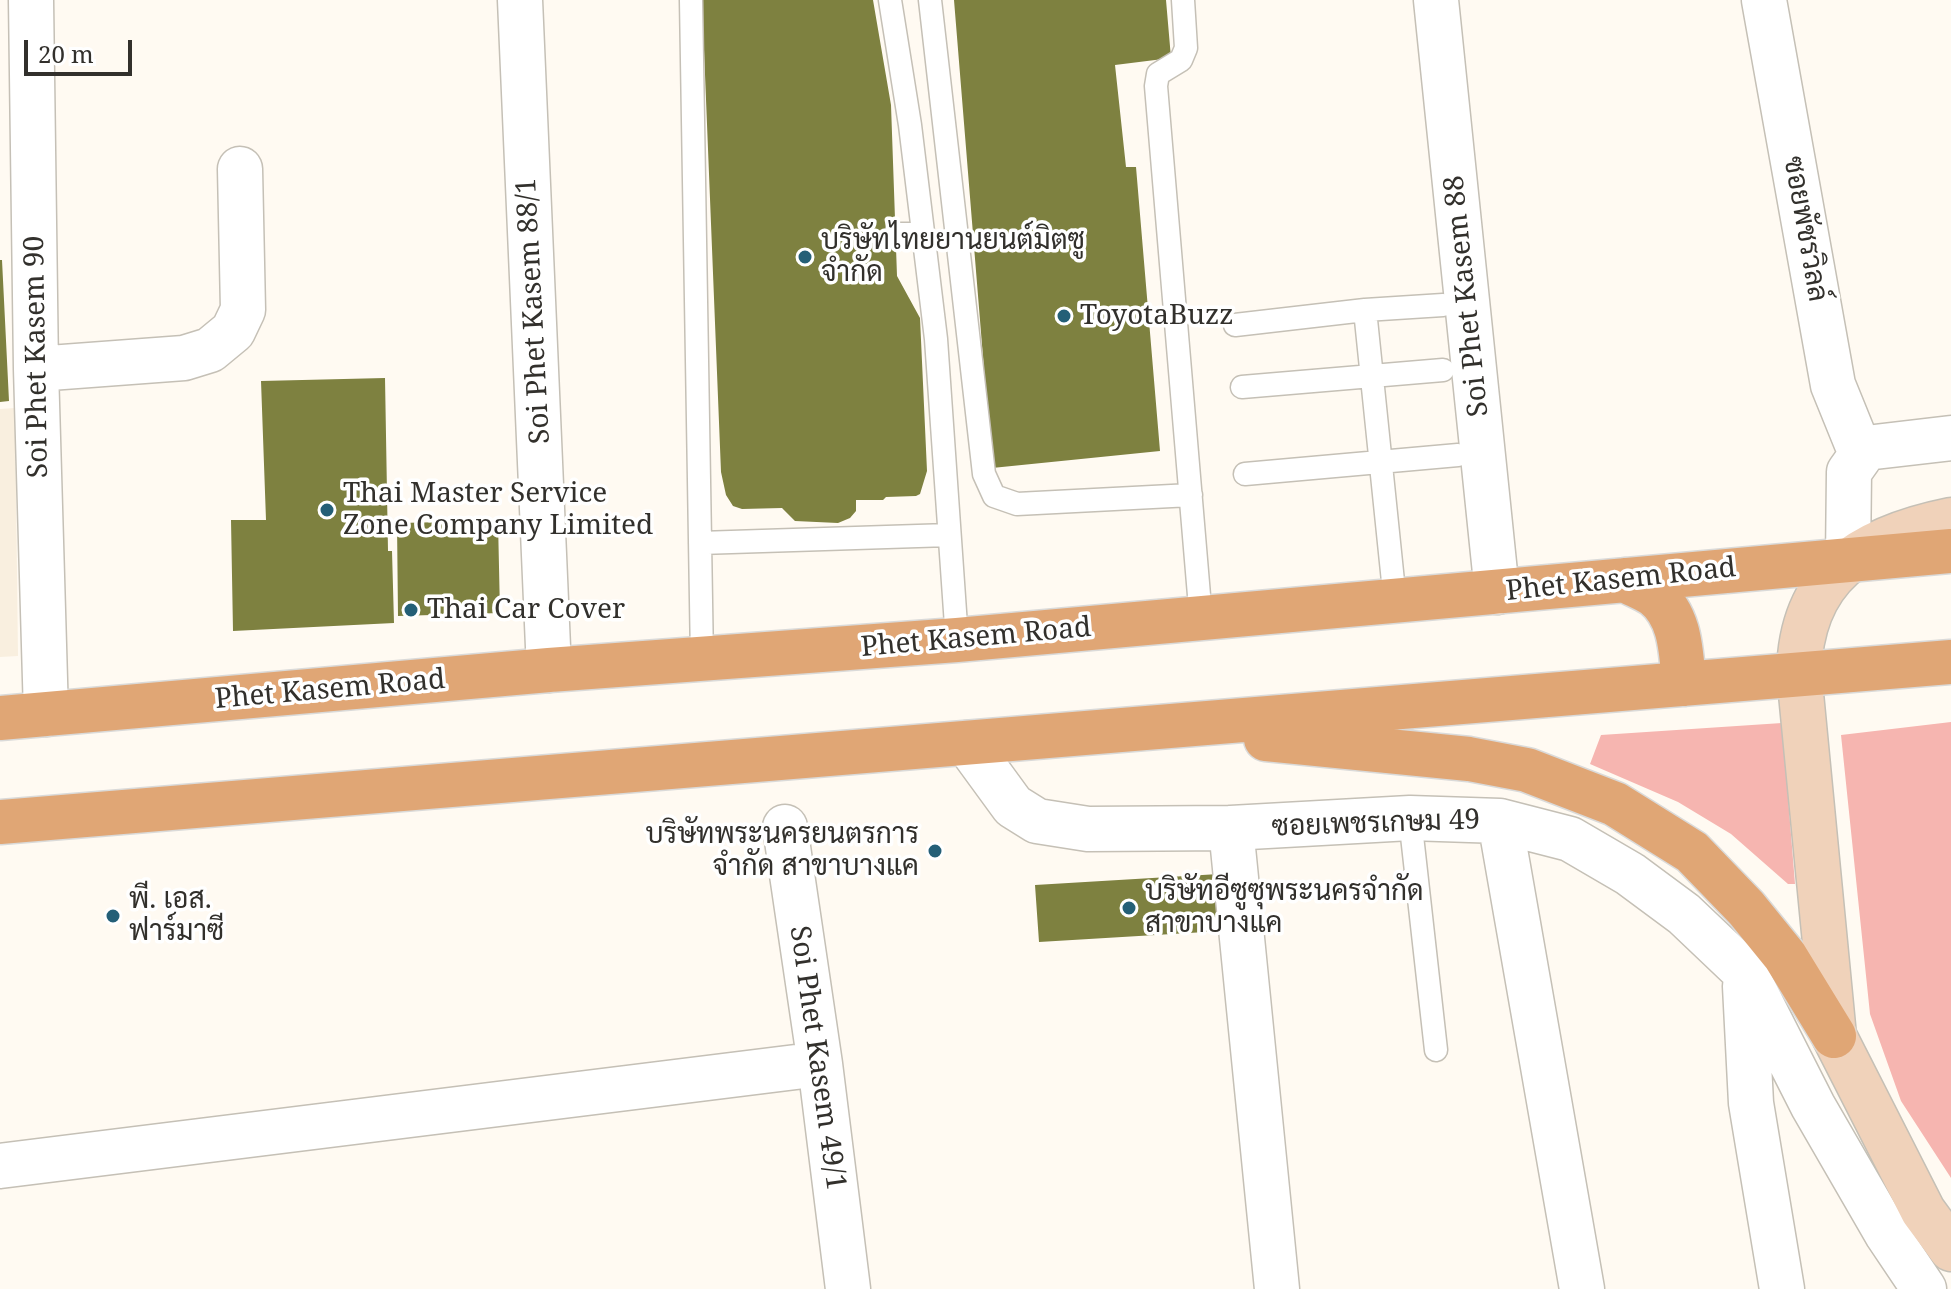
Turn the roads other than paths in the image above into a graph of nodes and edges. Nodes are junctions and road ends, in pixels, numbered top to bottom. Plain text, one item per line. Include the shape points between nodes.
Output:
1 (31, 0) edge
2 (520, 0) edge
3 (691, 0) edge
4 (890, 0) edge
5 (930, 0) edge
6 (1183, 0) edge
7 (1436, 0) edge
8 (1764, 0) edge
9 (240, 169) dead end
10 (896, 234) dead end
11 (923, 234) junction
12 (1443, 305) dead end
13 (1365, 310) junction
14 (1235, 325) dead end
15 (36, 369) junction
16 (1443, 370) dead end
17 (1372, 376) junction
18 (1242, 387) dead end
19 (1951, 438) edge
20 (1861, 454) junction
21 (1458, 455) dead end
22 (1381, 464) junction
23 (1245, 474) dead end
24 (1191, 495) junction
25 (1951, 520) edge
26 (949, 535) junction
27 (700, 543) junction
28 (1951, 551) edge
29 (1848, 559) junction
30 (1625, 580) junction
31 (1497, 592) junction
32 (1395, 601) junction
33 (1201, 619) junction
34 (957, 640) junction
35 (702, 660) junction
36 (1951, 662) edge
37 (549, 670) junction
38 (1799, 673) junction
39 (1684, 684) junction
40 (46, 714) junction
41 (0, 718) edge
42 (1109, 731) junction
43 (967, 743) junction
44 (1410, 818) junction
45 (1500, 821) junction
46 (0, 822) edge
47 (785, 827) dead end
48 (1231, 828) junction
49 (1745, 972) junction
50 (1834, 1036) junction
51 (1436, 1050) dead end
52 (820, 1064) junction
53 (0, 1166) edge
54 (1951, 1249) edge
55 (848, 1289) edge
56 (1277, 1289) edge
57 (1582, 1289) edge
58 (1782, 1289) edge
59 (1924, 1289) edge

1 - 15 street, Soi Phet Kasem 90
2 - 37 street, Soi Phet Kasem 88/1
3 - 27 lane via 705,239
4 - 11 lane
5 - 24 lane via 982,459 994,496 1017,504
6 - 24 lane via 1186,48 1181,60 1158,74 1156,86
7 - 31 street, Soi Phet Kasem 88
8 - 20 street, ซอยพัชรวิลล์ via 1833,385
9 - 15 street via 243,310 233,331 210,350 184,358
10 - 11 lane
11 - 26 lane
12 - 13 lane
13 - 14 lane
13 - 17 lane
15 - 40 street, Soi Phet Kasem 90
16 - 17 lane
17 - 18 lane
17 - 22 lane
19 - 20 street via 1877,446
20 - 29 street via 1849,472
21 - 22 lane
22 - 23 lane
22 - 32 lane
24 - 33 lane
25 - 29 main road via 1902,533
26 - 27 lane
26 - 34 lane
27 - 35 lane
28 - 29 main road, Phet Kasem Road
29 - 30 main road, Phet Kasem Road
29 - 38 main road via 1825,583 1805,623
30 - 31 main road, Phet Kasem Road
30 - 39 main road via 1654,595 1670,611
31 - 32 main road, Phet Kasem Road
32 - 33 main road, Phet Kasem Road
33 - 34 main road, Phet Kasem Road
34 - 35 main road, Phet Kasem Road
35 - 37 main road, Phet Kasem Road
36 - 38 main road
37 - 40 main road, Phet Kasem Road
38 - 39 main road
38 - 50 main road
39 - 42 main road
40 - 41 main road, Phet Kasem Road
42 - 43 main road
42 - 50 main road via 1266,739 1469,759 1527,770 1615,804 1692,852 1746,908 1785,956
43 - 46 main road
43 - 48 street, ซอยเพชรเกษม 49 via 1013,806 1037,821 1088,829
44 - 45 street, ซอยเพชรเกษม 49
44 - 48 street, ซอยเพชรเกษม 49
44 - 51 lane
45 - 49 street, ซอยเพชรเกษม 49 via 1570,839 1630,874 1684,914
45 - 57 street
47 - 52 street, Soi Phet Kasem 49/1
48 - 56 street
49 - 58 street via 1751,1103
49 - 59 street, ซอยเพชรเกษม 49 via 1813,1106
50 - 54 main road via 1923,1211
52 - 53 street
52 - 55 street, Soi Phet Kasem 49/1

